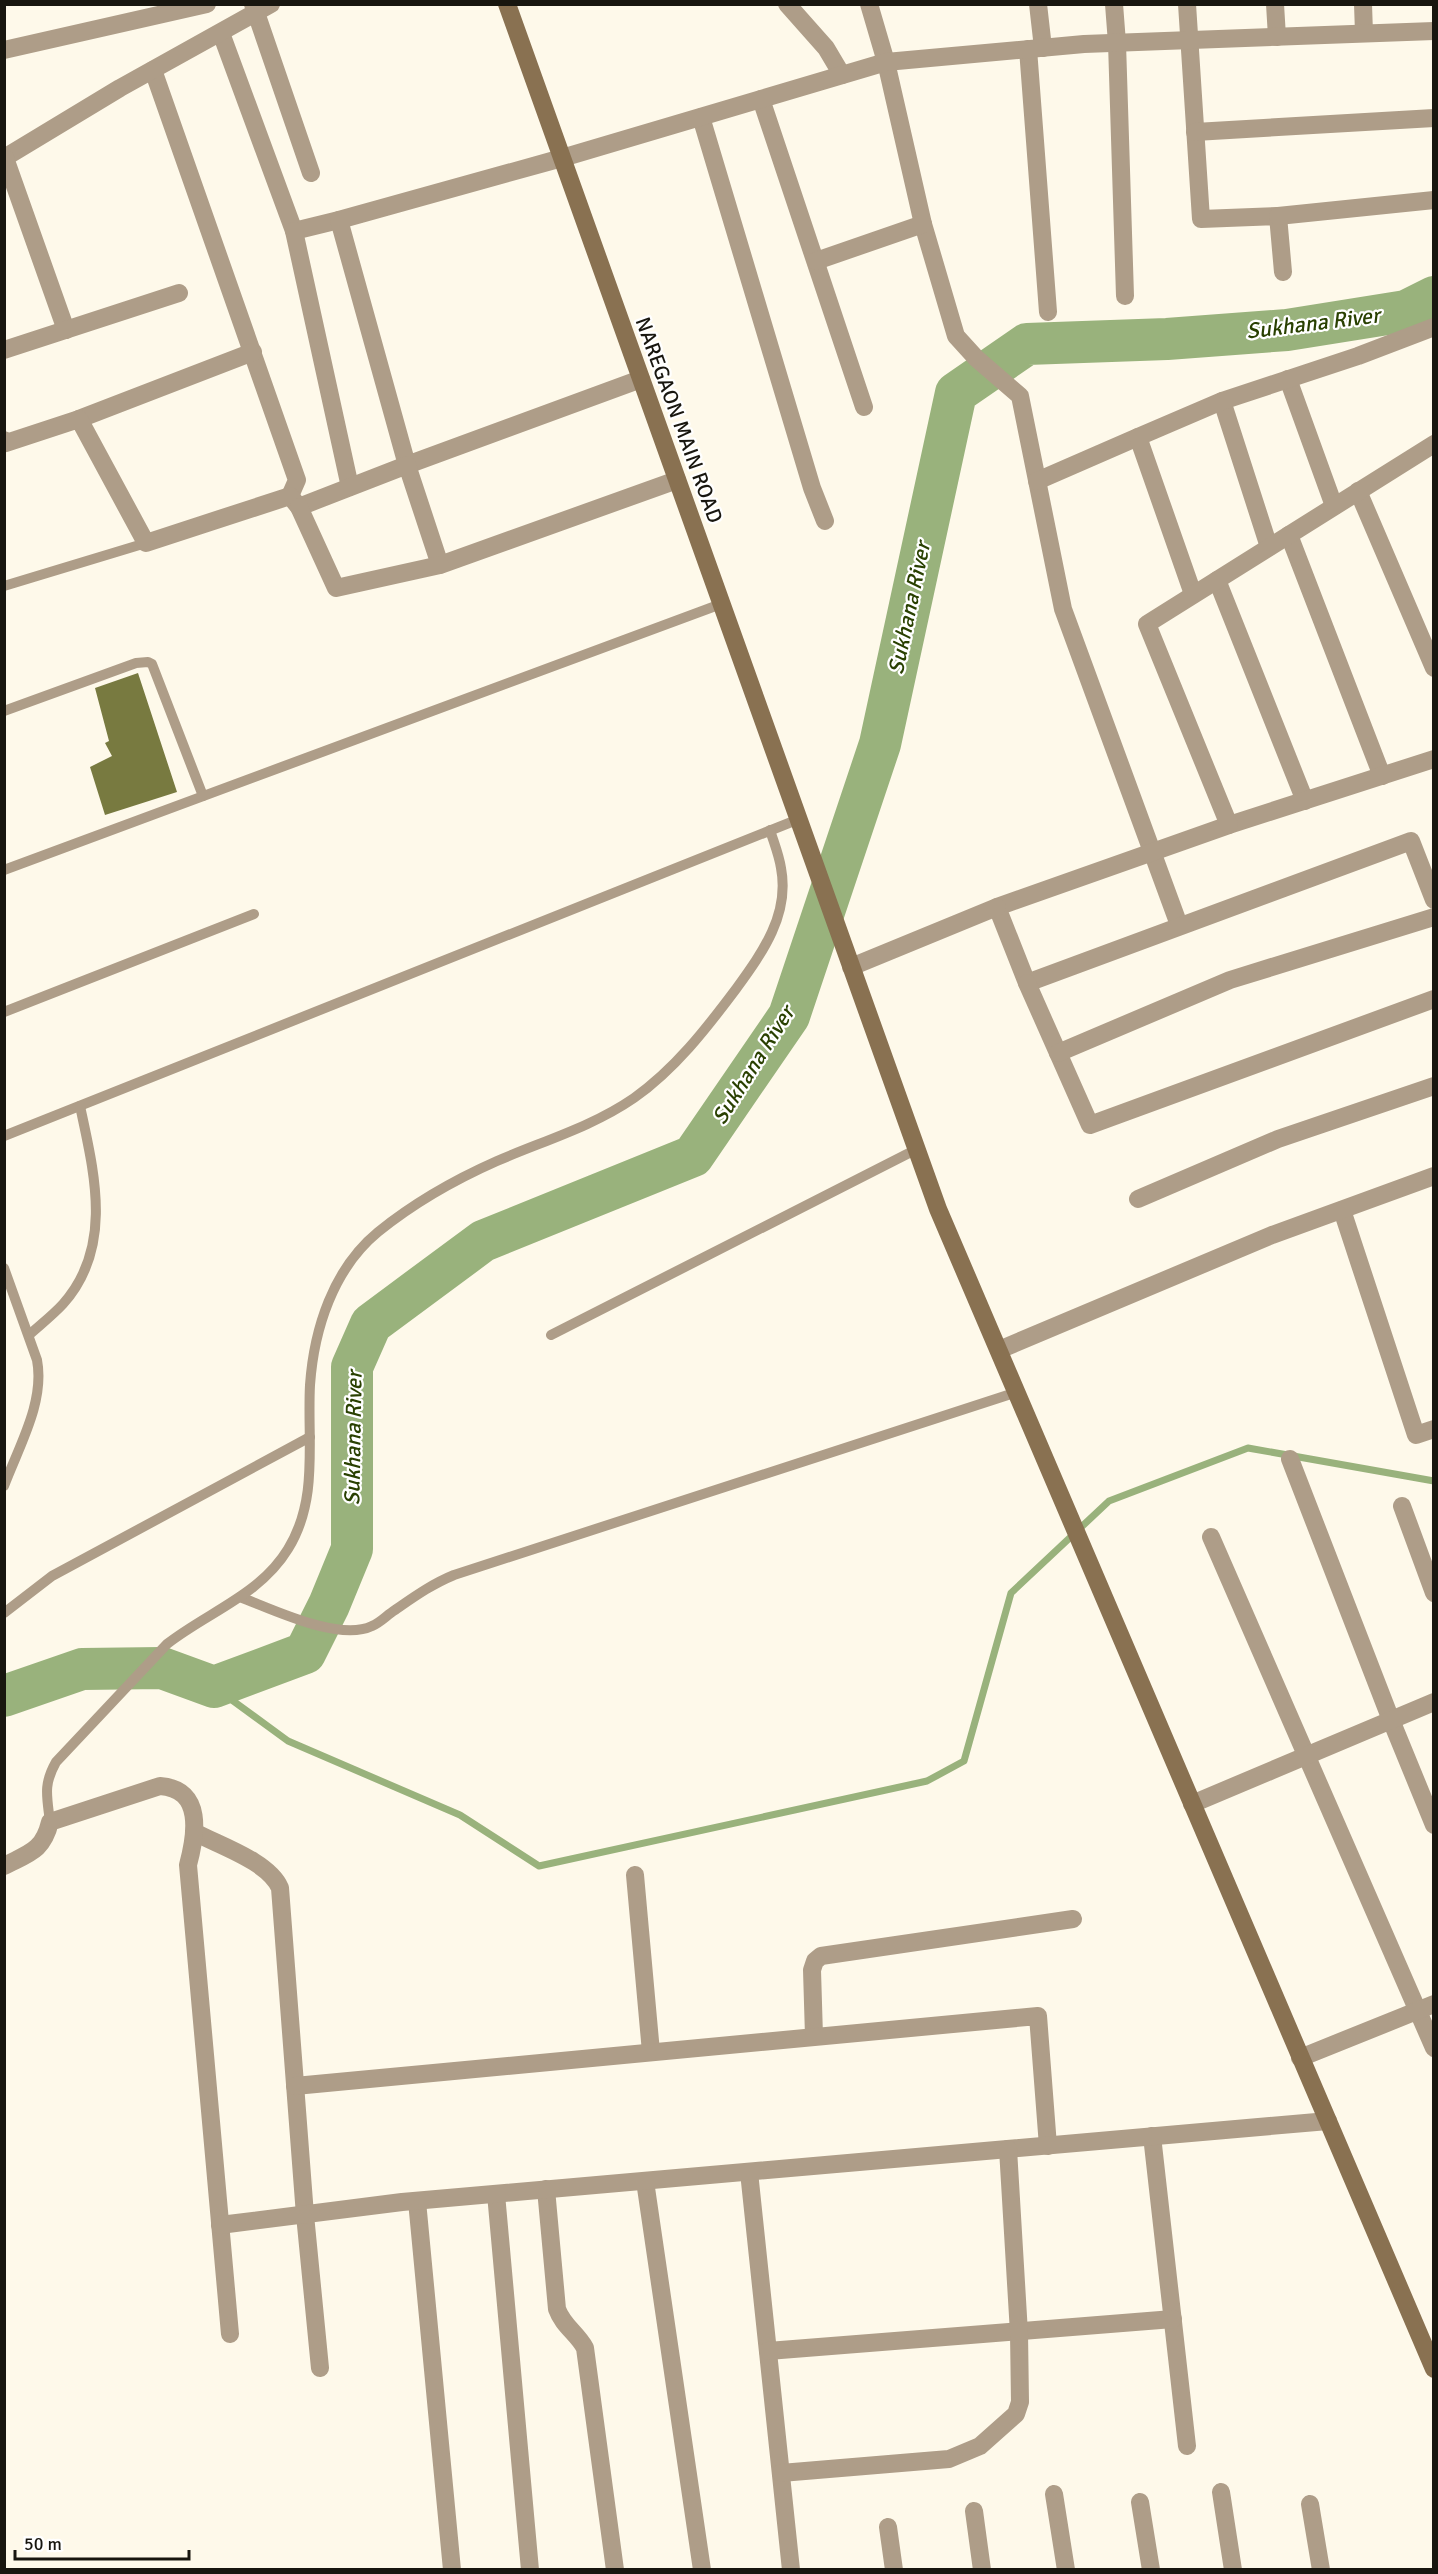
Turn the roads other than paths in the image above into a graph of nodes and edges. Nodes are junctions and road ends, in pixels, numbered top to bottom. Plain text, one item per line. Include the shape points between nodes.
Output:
1 (271, 4) edge
2 (507, 4) edge
3 (787, 4) edge
4 (869, 4) edge
5 (1038, 4) edge
6 (1113, 4) edge
7 (1186, 4) edge
8 (1275, 4) edge
9 (1363, 4) edge
10 (195, 6) edge
11 (254, 9) edge
12 (1434, 31) edge
13 (221, 33) junction
14 (1364, 33) junction
15 (1276, 37) junction
16 (1189, 40) junction
17 (1117, 43) junction
18 (1035, 49) junction
19 (4, 50) edge
20 (886, 62) junction
21 (153, 70) junction
22 (842, 75) junction
23 (761, 99) junction
24 (701, 117) junction
25 (1434, 118) edge
26 (1195, 132) junction
27 (5, 158) edge
28 (562, 158) junction
29 (311, 173) dead end
30 (1434, 200) edge
31 (1278, 216) junction
32 (339, 220) junction
33 (923, 224) junction
34 (294, 231) junction
35 (816, 261) junction
36 (1283, 272) dead end
37 (179, 293) dead end
38 (1125, 296) dead end
39 (1048, 312) dead end
40 (66, 330) junction
41 (1432, 333) edge
42 (4, 350) edge
43 (253, 352) junction
44 (641, 379) junction
45 (1288, 379) junction
46 (1222, 401) junction
47 (864, 407) dead end
48 (79, 419) junction
49 (1138, 437) junction
50 (4, 440) edge
51 (1434, 444) edge
52 (407, 465) junction
53 (677, 480) junction
54 (1037, 482) junction
55 (350, 487) junction
56 (1358, 491) junction
57 (294, 502) junction
58 (1334, 506) junction
59 (825, 521) dead end
60 (1289, 535) junction
61 (146, 543) junction
62 (1269, 547) junction
63 (440, 565) junction
64 (1217, 580) junction
65 (4, 586) edge
66 (1193, 594) junction
67 (722, 604) junction
68 (1434, 668) edge
69 (4, 711) edge
70 (1434, 759) edge
71 (1382, 776) junction
72 (203, 796) junction
73 (1305, 801) junction
74 (799, 819) junction
75 (1229, 825) junction
76 (770, 830) junction
77 (1153, 854) junction
78 (4, 870) edge
79 (1434, 900) edge
80 (997, 907) junction
81 (254, 914) dead end
82 (1434, 917) edge
83 (1179, 925) junction
84 (851, 967) junction
85 (1027, 983) junction
86 (1434, 999) edge
87 (4, 1012) edge
88 (1058, 1053) junction
89 (1434, 1086) edge
90 (80, 1106) junction
91 (4, 1136) edge
92 (917, 1149) junction
93 (1434, 1176) edge
94 (1137, 1199) dead end
95 (1341, 1210) junction
96 (4, 1268) edge
97 (29, 1335) junction
98 (551, 1335) dead end
99 (999, 1350) junction
100 (1017, 1392) junction
101 (1434, 1429) edge
102 (310, 1437) junction
103 (1290, 1459) dead end
104 (4, 1486) edge
105 (1402, 1506) dead end
106 (1211, 1537) dead end
107 (1434, 1593) edge
108 (240, 1597) junction
109 (4, 1614) edge
110 (1434, 1702) edge
111 (1390, 1720) junction
112 (1307, 1756) junction
113 (1192, 1804) junction
114 (50, 1822) junction
115 (1434, 1825) edge
116 (196, 1833) junction
117 (4, 1866) edge
118 (635, 1875) dead end
119 (1073, 1919) dead end
120 (1425, 2008) edge
121 (814, 2036) junction
122 (1434, 2048) edge
123 (651, 2052) junction
124 (1300, 2058) junction
125 (295, 2085) junction
126 (1328, 2121) junction
127 (1152, 2136) junction
128 (1048, 2146) junction
129 (1008, 2149) junction
130 (749, 2172) junction
131 (645, 2181) junction
132 (546, 2189) junction
133 (496, 2194) junction
134 (417, 2201) junction
135 (305, 2215) junction
136 (220, 2225) junction
137 (1173, 2319) junction
138 (1019, 2333) junction
139 (230, 2334) dead end
140 (768, 2351) junction
141 (320, 2368) dead end
142 (1434, 2369) edge
143 (1187, 2446) dead end
144 (781, 2473) junction
145 (1221, 2492) dead end
146 (1054, 2494) dead end
147 (1140, 2502) dead end
148 (1310, 2504) dead end
149 (974, 2511) dead end
150 (888, 2527) dead end
151 (452, 2570) edge
152 (530, 2570) edge
153 (615, 2570) edge
154 (702, 2570) edge
155 (791, 2570) edge
156 (894, 2570) edge
157 (982, 2570) edge
158 (1066, 2570) edge
159 (1150, 2570) edge
160 (1233, 2570) edge
161 (1321, 2570) edge

1 - 11 street
2 - 28 street, NAREGAON MAIN ROAD
3 - 22 street via 826,48
4 - 20 street
5 - 18 street
6 - 17 street
7 - 16 street
8 - 15 street
9 - 14 street
10 - 19 street
11 - 13 street
11 - 29 street
12 - 14 street
13 - 21 street
13 - 34 street
14 - 15 street
15 - 16 street
16 - 17 street
16 - 26 street
17 - 18 street
17 - 38 street
18 - 20 street
18 - 39 street
20 - 22 street
20 - 33 street
21 - 27 street
21 - 43 street
22 - 23 street
23 - 24 street
23 - 35 street
24 - 28 street
24 - 59 street
25 - 26 street
26 - 31 street via 1201,219
27 - 40 street
28 - 32 street
28 - 44 street, NAREGAON MAIN ROAD
30 - 31 street
31 - 36 street
32 - 34 street
32 - 52 street
33 - 35 street
33 - 54 street via 956,336 1020,396
34 - 55 street
35 - 47 street
37 - 40 street
40 - 42 street
41 - 45 street
43 - 48 street
43 - 57 street via 297,480
44 - 52 street
44 - 53 street, NAREGAON MAIN ROAD
45 - 46 street
45 - 58 street
46 - 49 street
46 - 62 street
48 - 50 street via 6,443
48 - 61 street
49 - 54 street
49 - 66 street
51 - 56 street
52 - 55 street
52 - 63 street
53 - 63 street
53 - 67 street, NAREGAON MAIN ROAD
54 - 77 street via 1063,609
55 - 57 street
56 - 58 street
56 - 68 street
57 - 61 street
57 - 63 street via 336,588
58 - 60 street
60 - 62 street
60 - 71 street
61 - 65 lane
62 - 64 street
64 - 66 street
64 - 73 street
66 - 75 street via 1147,624
67 - 72 lane
67 - 74 street, NAREGAON MAIN ROAD
69 - 72 lane via 135,663 148,662
70 - 71 street
71 - 73 street
72 - 78 lane
73 - 75 street
74 - 76 lane
74 - 84 street, NAREGAON MAIN ROAD
75 - 77 street
76 - 90 lane
76 - 102 lane via 783,884 778,917 762,952 736,988 703,1032 663,1074 633,1099 586,1126 498,1161 433,1193 375,1235 351,1261 334,1286 320,1329 310,1383
77 - 80 street
77 - 83 street
79 - 83 street via 1411,841
80 - 84 street
80 - 85 street
81 - 87 lane
82 - 88 street via 1230,981
83 - 85 street
84 - 92 street, NAREGAON MAIN ROAD
85 - 88 street
86 - 88 street via 1090,1125
89 - 94 street via 1278,1139
90 - 91 lane
90 - 97 lane via 96,1181 92,1250 80,1279 63,1304
92 - 98 lane
92 - 99 street, NAREGAON MAIN ROAD via 938,1209
93 - 95 street
95 - 99 street via 1272,1235
95 - 101 street via 1416,1435
96 - 97 lane
97 - 104 lane via 40,1375 38,1397
99 - 100 street, NAREGAON MAIN ROAD
100 - 108 lane via 454,1575 432,1584 372,1626 356,1631 298,1619
100 - 113 street, NAREGAON MAIN ROAD
102 - 108 lane via 308,1492 290,1547 274,1570
102 - 109 lane via 52,1575
103 - 111 street
105 - 107 street
106 - 112 street
108 - 114 lane via 167,1644 56,1762 46,1787
110 - 111 street
111 - 112 street
111 - 115 street
112 - 113 street
112 - 120 street
113 - 124 street, NAREGAON MAIN ROAD
114 - 116 street via 160,1786 177,1789 187,1798
114 - 117 street via 43,1844
116 - 125 street via 266,1869 280,1888
116 - 136 street via 188,1865
118 - 123 street
119 - 121 street via 821,1956 812,1970
120 - 122 street
120 - 124 street
121 - 123 street
121 - 128 street via 1038,2016
123 - 125 street
124 - 126 street, NAREGAON MAIN ROAD
125 - 135 street
126 - 127 street
126 - 142 street, NAREGAON MAIN ROAD
127 - 128 street
127 - 137 street
128 - 129 street
129 - 130 street
129 - 138 street
130 - 131 street
130 - 140 street
131 - 132 street
131 - 154 street
132 - 133 street
132 - 153 street via 557,2308 564,2325 585,2348
133 - 134 street
133 - 152 street
134 - 135 street
134 - 151 street
135 - 136 street
135 - 141 street
136 - 139 street
137 - 138 street
137 - 143 street
138 - 140 street
138 - 144 street via 1020,2402 1016,2414 980,2446 950,2459
140 - 144 street
144 - 155 street
145 - 160 street
146 - 158 street
147 - 159 street
148 - 161 street
149 - 157 street
150 - 156 street

